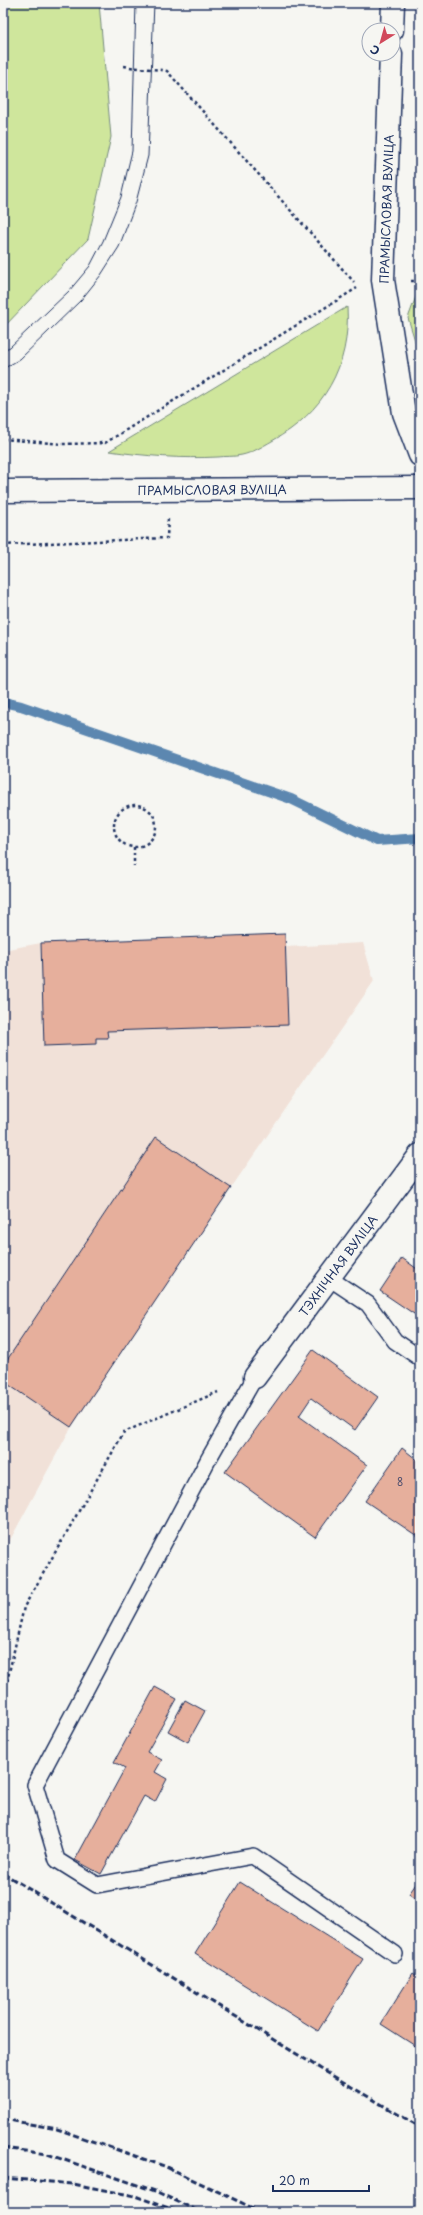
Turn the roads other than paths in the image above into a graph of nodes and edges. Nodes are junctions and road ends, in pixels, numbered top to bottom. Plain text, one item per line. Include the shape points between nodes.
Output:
1 (393, 3) edge
2 (392, 22) edge
3 (391, 62) edge
4 (420, 455) edge
5 (420, 488) edge
6 (3, 490) edge
7 (420, 1155) edge
8 (329, 1278) junction
9 (420, 1358) edge
10 (255, 1377) joint
11 (395, 1954) dead end

1 - 2 main road
3 - 4 main road, ПРАМЫСЛОВАЯ ВУЛІЦА via 383,280 404,413
5 - 6 main road, ПРАМЫСЛОВАЯ ВУЛІЦА
7 - 8 main road, ТЭХНІЧНАЯ ВУЛІЦА
8 - 9 lane via 368,1304 395,1340
8 - 10 main road, ТЭХНІЧНАЯ ВУЛІЦА
10 - 11 lane via 35,1785 57,1860 97,1885 253,1856

